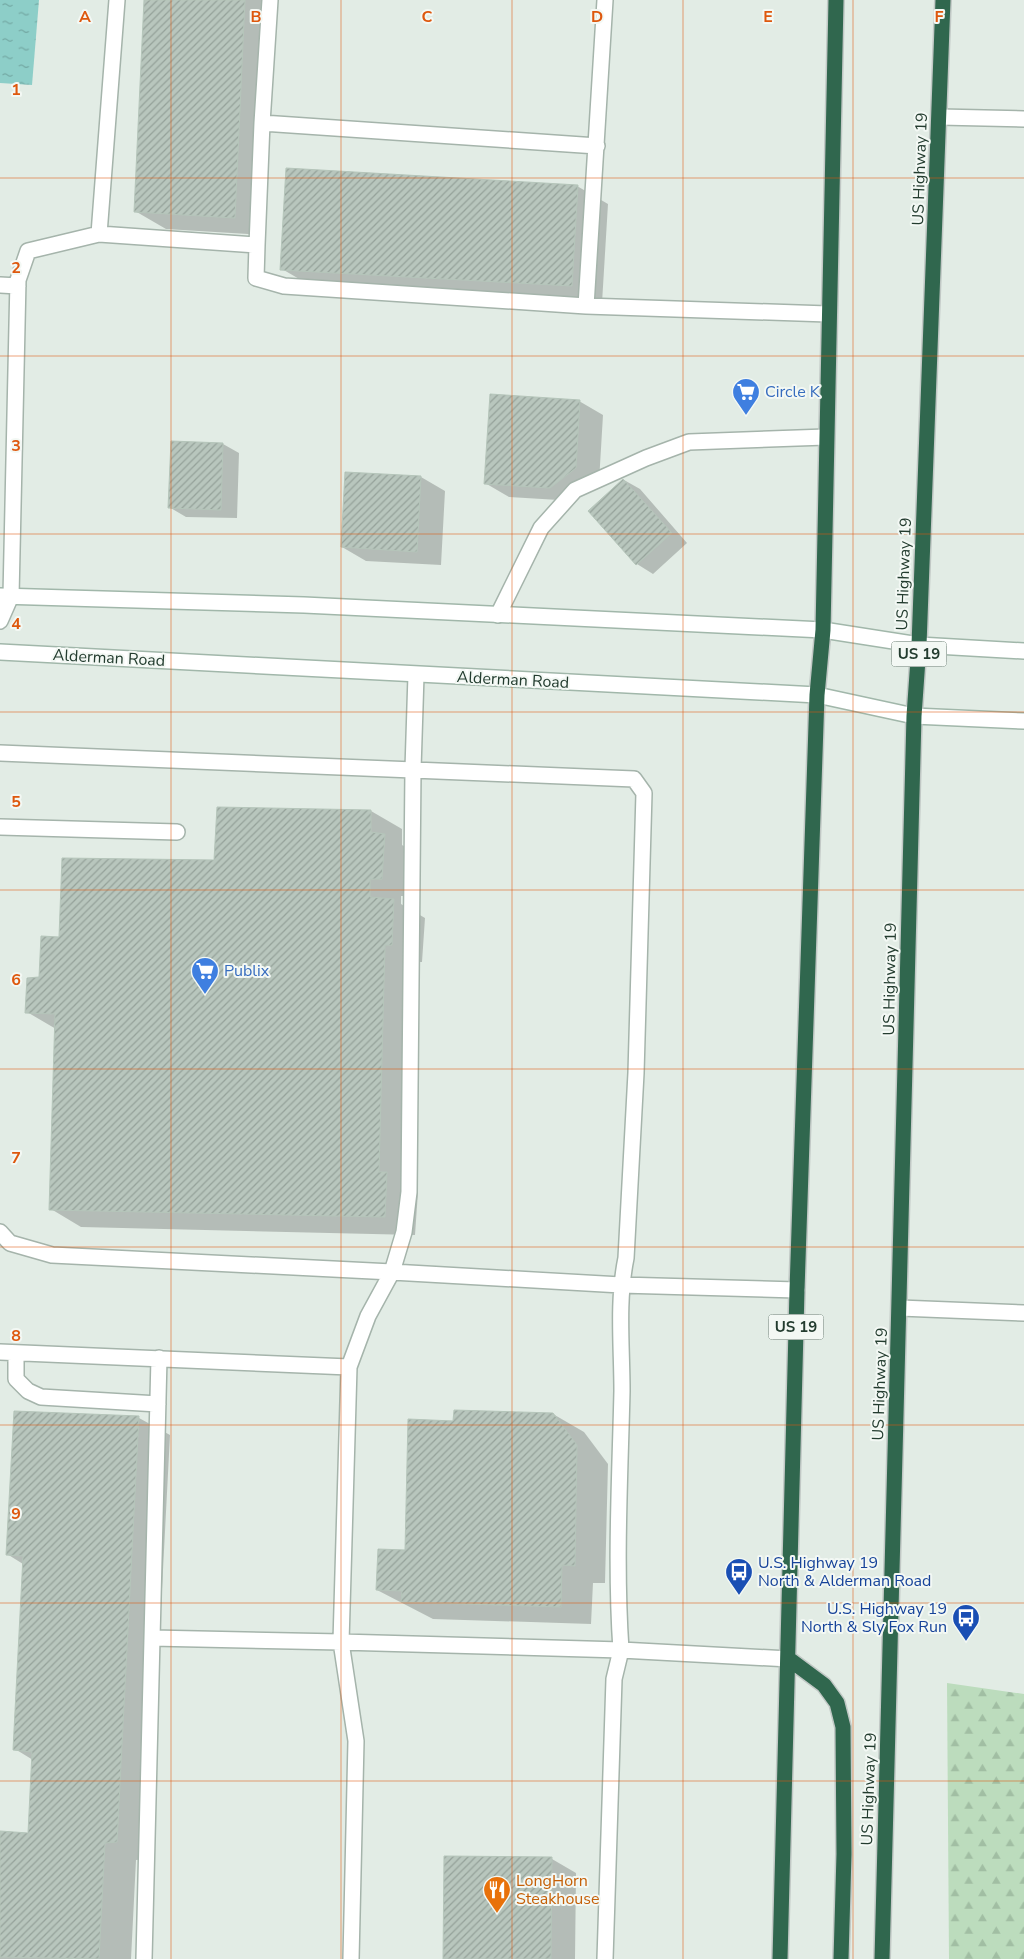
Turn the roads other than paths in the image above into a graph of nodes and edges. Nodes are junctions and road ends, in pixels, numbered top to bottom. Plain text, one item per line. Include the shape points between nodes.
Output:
1 (117, 0) edge
2 (270, 0) edge
3 (605, 0) edge
4 (836, 0) edge
5 (943, 0) edge
6 (940, 117) junction
7 (1024, 120) edge
8 (262, 124) junction
9 (597, 146) junction
10 (100, 234) junction
11 (257, 244) junction
12 (0, 285) edge
13 (18, 286) junction
14 (586, 306) junction
15 (828, 314) junction
16 (826, 437) junction
17 (5, 596) edge
18 (498, 615) junction
19 (0, 621) edge
20 (823, 630) junction
21 (919, 645) junction
22 (1024, 651) edge
23 (0, 652) edge
24 (416, 675) junction
25 (816, 695) junction
26 (914, 716) junction
27 (1024, 721) edge
28 (0, 753) edge
29 (413, 769) junction
30 (0, 827) edge
31 (177, 832) dead end
32 (3, 1240) edge
33 (392, 1272) junction
34 (621, 1285) junction
35 (797, 1290) junction
36 (900, 1308) junction
37 (1024, 1313) edge
38 (0, 1352) edge
39 (16, 1353) junction
40 (160, 1358) junction
41 (348, 1367) junction
42 (158, 1404) junction
43 (152, 1638) junction
44 (341, 1642) junction
45 (622, 1650) junction
46 (788, 1659) junction
47 (144, 1959) edge
48 (350, 1959) edge
49 (605, 1959) edge
50 (780, 1959) edge
51 (841, 1959) edge
52 (882, 1959) edge

1 - 10 street
2 - 8 street
3 - 9 street
4 - 15 highway, US 19
5 - 6 highway, US Highway 19 / US 19
6 - 7 street
6 - 21 highway, US Highway 19 / US 19
8 - 9 street
8 - 11 street
9 - 14 street
10 - 11 street
10 - 13 street via 28,251
11 - 14 street via 256,278 284,286
12 - 13 street
13 - 17 street
14 - 15 street
15 - 16 highway, US 19
16 - 18 street via 689,442 575,490 541,528
16 - 20 highway, US 19
17 - 18 street
17 - 19 street
18 - 20 street
20 - 21 street
20 - 25 highway, US 19
21 - 22 street
21 - 26 highway, US Highway 19 / US 19
23 - 24 street, Alderman Road
24 - 25 street, Alderman Road
24 - 29 street
25 - 26 street, Alderman Road
25 - 35 highway, US 19
26 - 27 street, Alderman Road
26 - 36 highway, US Highway 19 / US 19
28 - 29 street
29 - 33 street via 409,1192 404,1232
29 - 34 street via 634,779 644,793 636,1073 626,1258
30 - 31 street
32 - 33 street via 52,1255
33 - 34 street
33 - 41 street via 368,1316
34 - 35 street
34 - 45 street via 618,1603
35 - 46 highway, US 19
36 - 37 street
36 - 52 highway, US Highway 19 / US 19
38 - 39 street
39 - 40 street
39 - 42 street via 16,1380 41,1398
40 - 41 street
40 - 42 street
41 - 44 street
42 - 43 street
43 - 44 street
43 - 47 street
44 - 45 street
44 - 48 street via 356,1741
45 - 46 street
45 - 49 street via 614,1679
46 - 50 highway, US 19
46 - 51 highway via 824,1685 837,1703 843,1727

